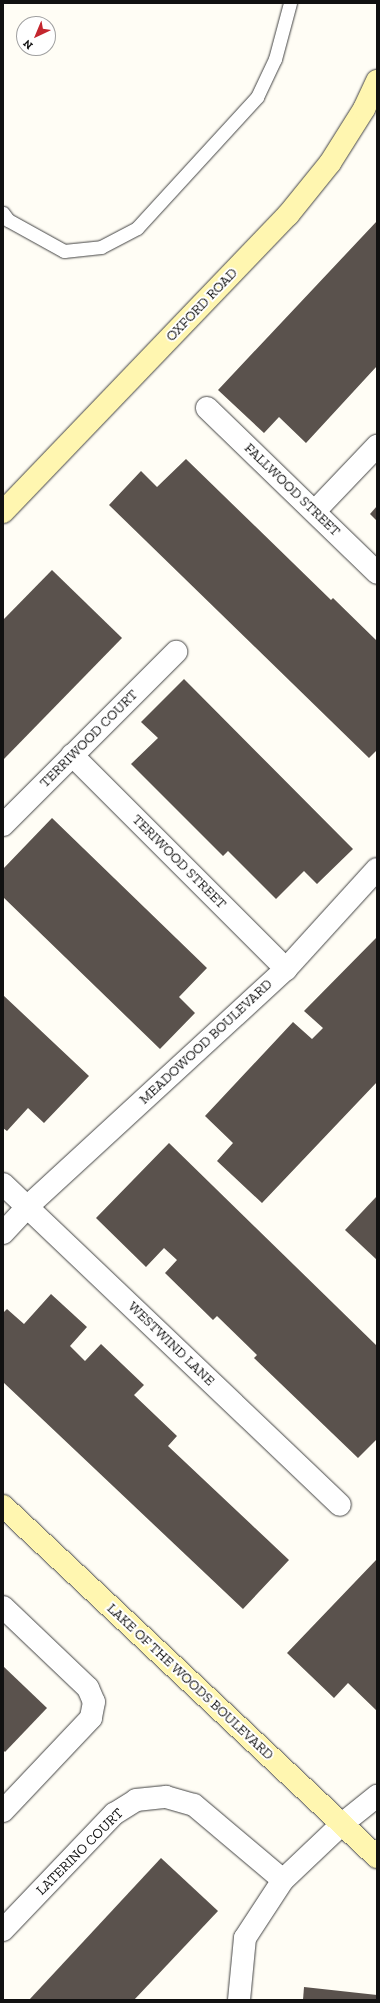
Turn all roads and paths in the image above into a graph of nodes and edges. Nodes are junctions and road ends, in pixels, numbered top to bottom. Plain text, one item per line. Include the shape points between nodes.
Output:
1 (290, 3) edge
2 (377, 81) edge
3 (3, 213) edge
4 (207, 408) dead end
5 (377, 446) edge
6 (315, 511) junction
7 (3, 512) edge
8 (377, 573) edge
9 (176, 652) dead end
10 (72, 755) junction
11 (3, 825) edge
12 (377, 869) edge
13 (286, 969) junction
14 (3, 1184) edge
15 (27, 1207) junction
16 (3, 1233) edge
17 (340, 1505) dead end
18 (3, 1506) edge
19 (3, 1607) edge
20 (377, 1796) edge
21 (3, 1812) edge
22 (342, 1824) junction
23 (377, 1857) edge
24 (284, 1880) junction
25 (3, 1930) edge
26 (239, 2000) edge

1 - 3 lane via 276,59 258,97 137,228 101,247 64,251 8,220
2 - 7 street, OXFORD ROAD via 364,109 330,163 288,216
4 - 6 street, FALLWOOD STREET
5 - 6 street
6 - 8 street, FALLWOOD STREET
9 - 10 street, TERRIWOOD COURT
10 - 11 street, TERRIWOOD COURT
10 - 13 street, TERIWOOD STREET
12 - 13 street, MEADOWOOD BOULEVARD
13 - 15 street, MEADOWOOD BOULEVARD
14 - 15 street, WESTWIND LANE
15 - 16 street
15 - 17 street, WESTWIND LANE
18 - 22 street, LAKE OF THE WOODS BOULEVARD
19 - 21 street via 88,1688 94,1702 91,1718
20 - 22 street
22 - 23 street, LAKE OF THE WOODS BOULEVARD
22 - 24 street
24 - 25 street, LATERINO COURT via 194,1805 166,1797 136,1800 114,1814
24 - 26 street via 245,1938

